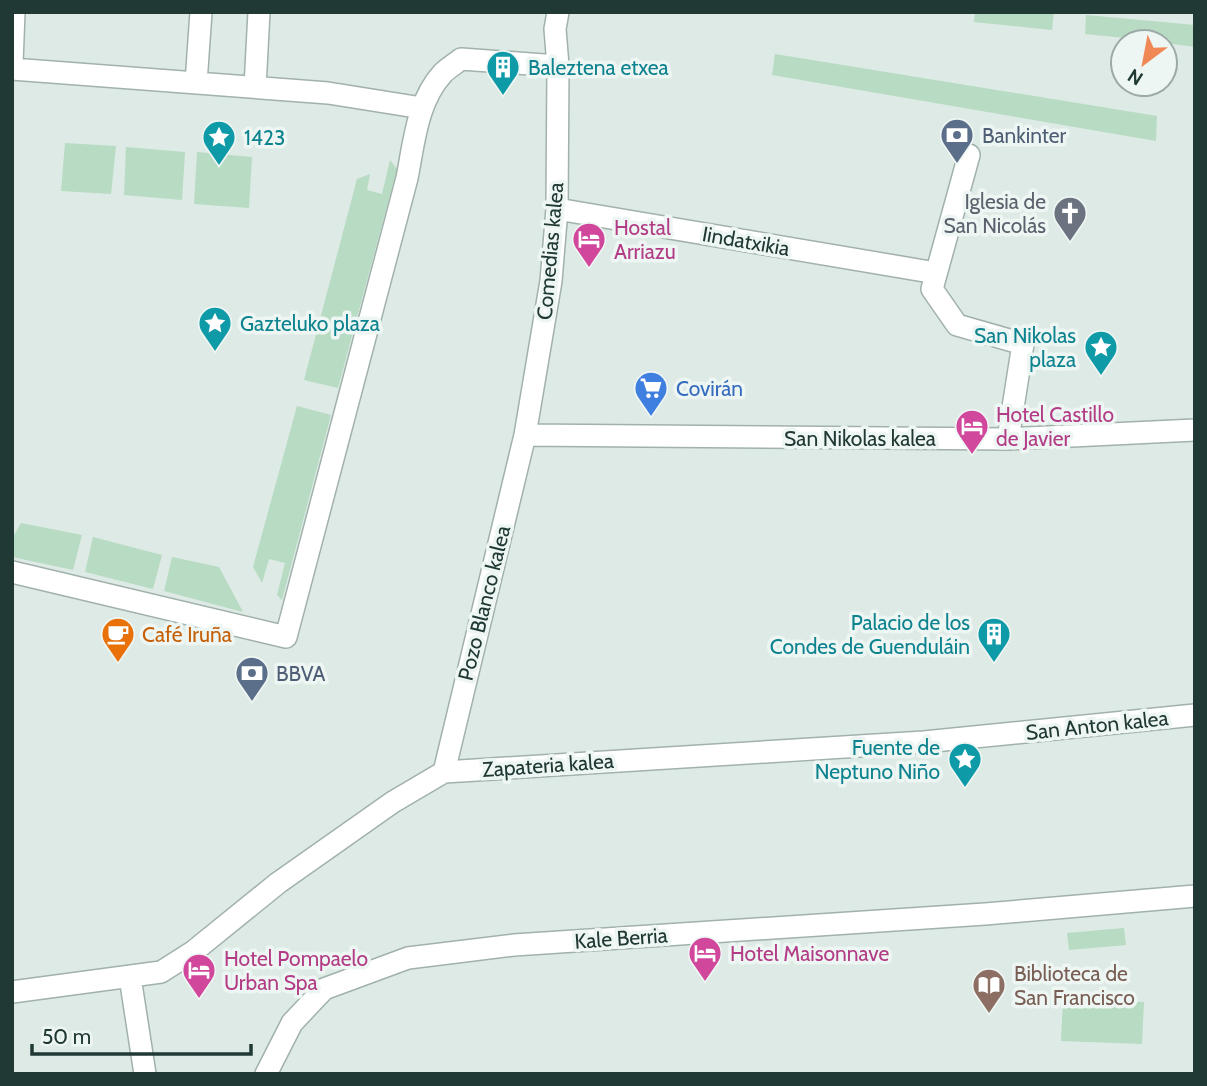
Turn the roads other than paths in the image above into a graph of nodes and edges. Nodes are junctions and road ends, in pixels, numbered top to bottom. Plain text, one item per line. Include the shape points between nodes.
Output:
1 (14, 12) edge
2 (201, 12) edge
3 (260, 12) edge
4 (558, 12) edge
5 (12, 63) edge
6 (558, 66) junction
7 (12, 69) edge
8 (196, 83) junction
9 (255, 87) junction
10 (422, 108) junction
11 (969, 155) dead end
12 (557, 209) junction
13 (936, 273) junction
14 (1195, 430) edge
15 (525, 435) junction
16 (1002, 439) junction
17 (12, 572) edge
18 (1195, 715) edge
19 (999, 735) joint
20 (444, 772) junction
21 (1195, 896) edge
22 (130, 977) junction
23 (12, 992) edge
24 (145, 1074) edge
25 (266, 1074) edge

1 - 5 street
2 - 8 street
3 - 9 street
4 - 6 street, Comedias kalea
6 - 10 street via 461,59 443,73
6 - 12 street, Comedias kalea
7 - 8 street
8 - 9 street
9 - 10 street
10 - 17 street via 286,637
11 - 13 street
12 - 13 street, Iindatxikia
12 - 15 street, Comedias kalea via 551,281
13 - 16 street via 932,289 957,325 1023,344
14 - 16 street, San Nikolas kalea
15 - 16 street, San Nikolas kalea
15 - 20 street, Pozo Blanco kalea
18 - 19 street, San Anton kalea
19 - 20 street, Zapateria kalea
20 - 22 street, Zapateria kalea via 278,883 194,951 161,972
21 - 25 street, Kale Berria via 514,945 408,958 324,989 292,1023
22 - 23 street
22 - 24 street

